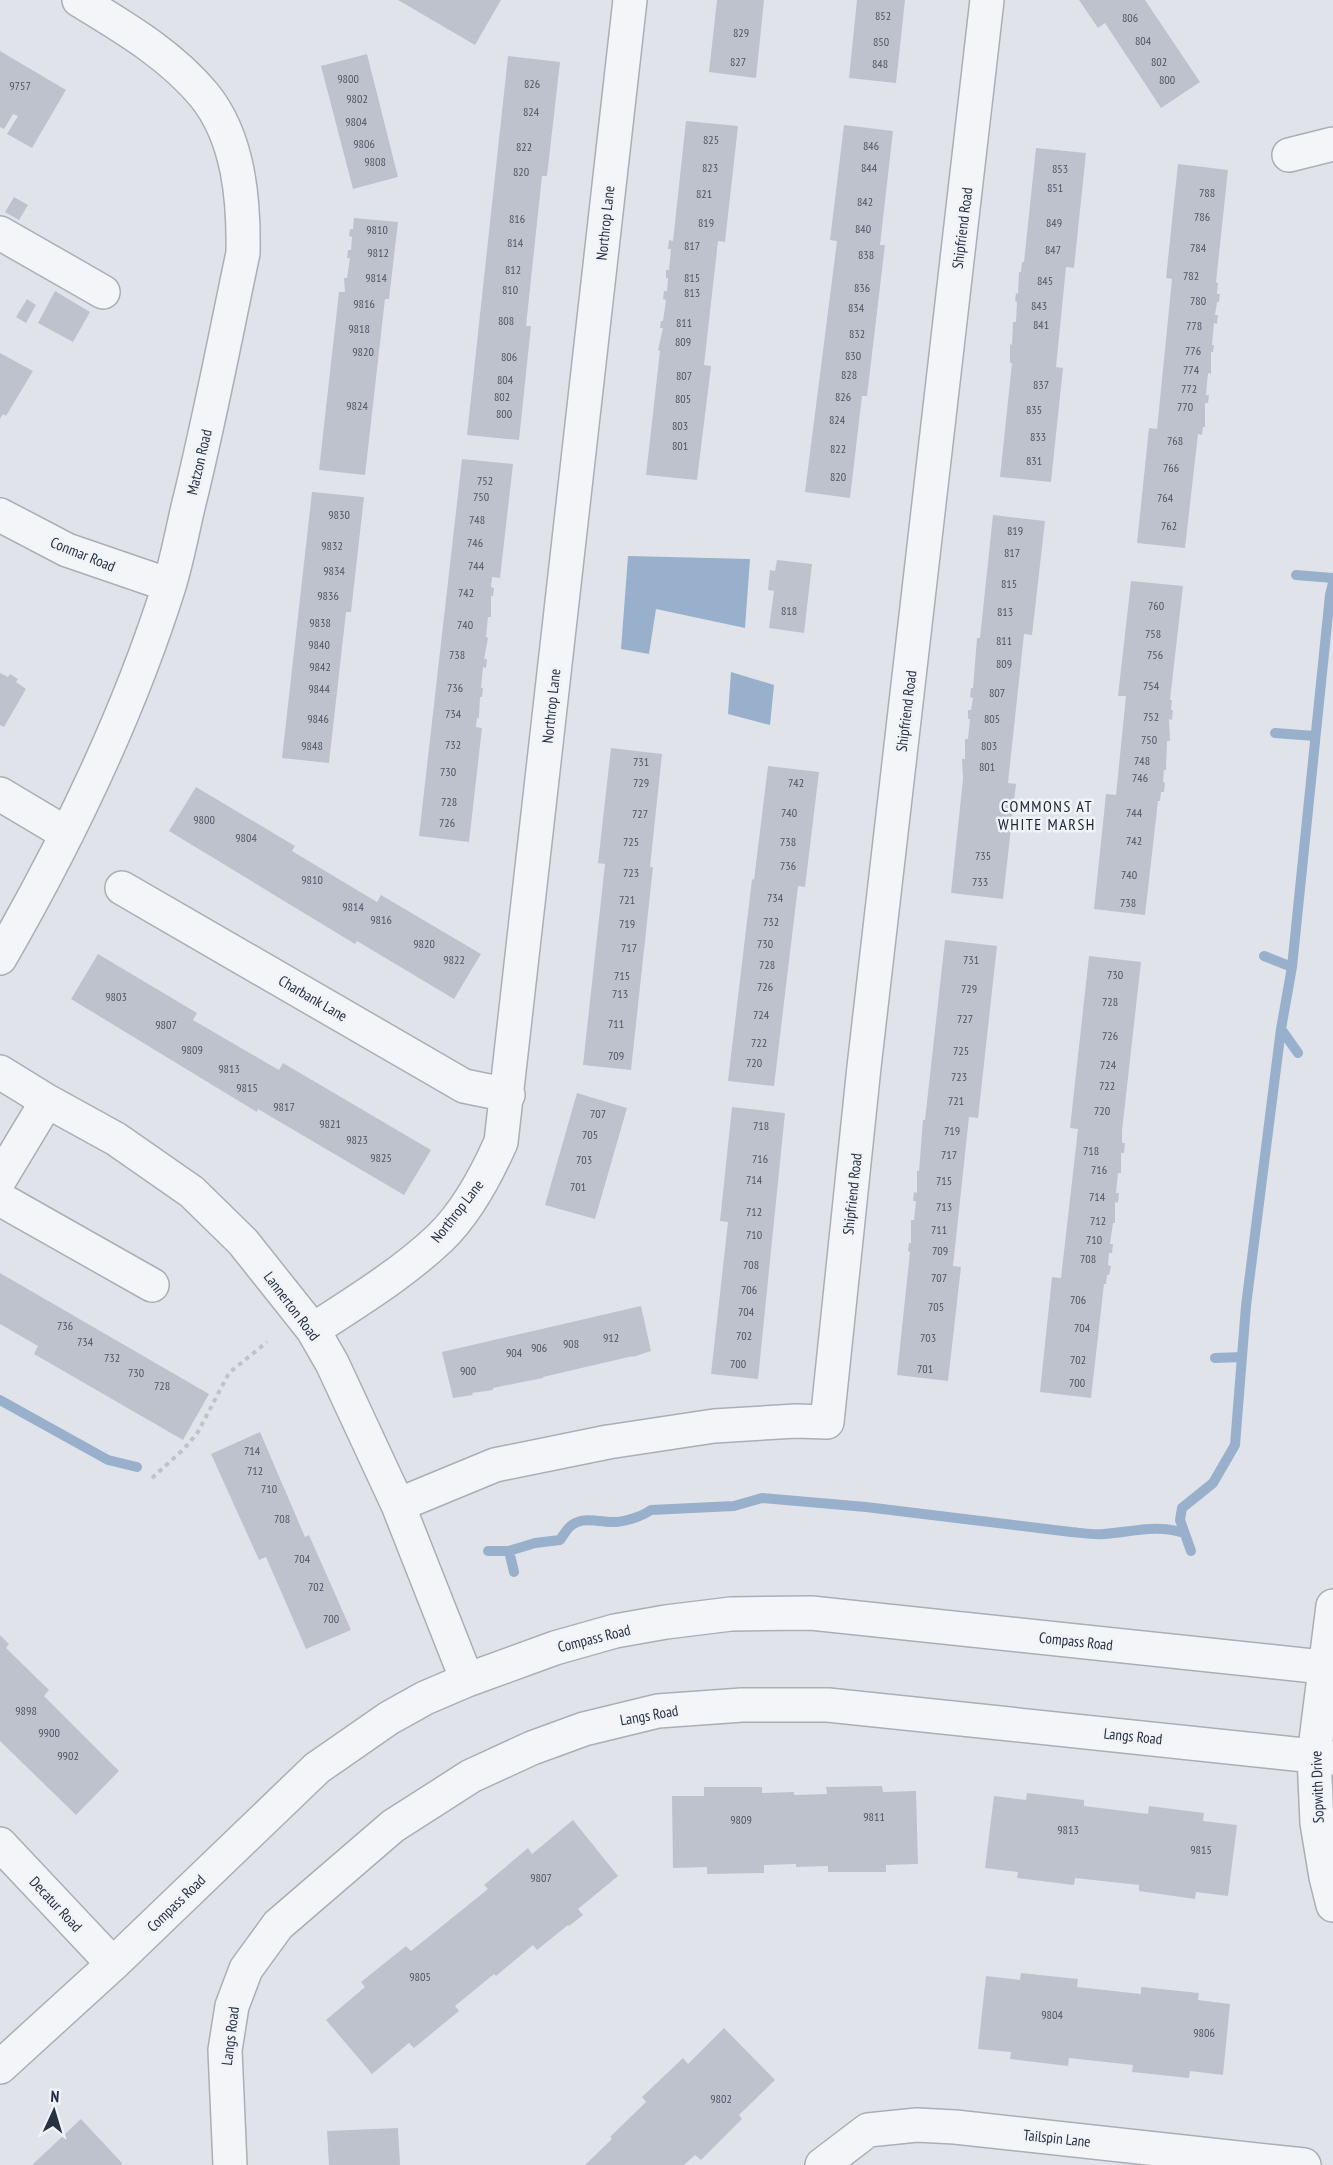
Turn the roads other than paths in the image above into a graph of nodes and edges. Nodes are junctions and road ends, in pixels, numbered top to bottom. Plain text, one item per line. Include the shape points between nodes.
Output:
1 (79, 0) edge
2 (630, 0) edge
3 (987, 0) edge
4 (1333, 144) edge
5 (1289, 155) dead end
6 (0, 233) edge
7 (103, 292) dead end
8 (0, 515) edge
9 (169, 585) junction
10 (0, 794) edge
11 (67, 834) junction
12 (122, 888) dead end
13 (0, 958) edge
14 (0, 1072) edge
15 (508, 1095) junction
16 (47, 1101) junction
17 (0, 1179) edge
18 (0, 1199) edge
19 (152, 1285) dead end
20 (313, 1330) junction
21 (398, 1505) junction
22 (1333, 1606) edge
23 (1330, 1668) edge
24 (467, 1680) junction
25 (1324, 1757) edge
26 (0, 1844) edge
27 (1333, 1905) edge
28 (112, 1964) junction
29 (0, 2067) edge
30 (230, 2165) edge
31 (822, 2165) edge
32 (1304, 2165) edge

1 - 9 street, Matzon Road via 163,56 205,96 223,127 240,187 243,253
2 - 15 street, Northrop Lane
3 - 21 street, Shipfriend Road via 827,1422 714,1426 608,1442 495,1465
4 - 5 street
6 - 7 street
8 - 9 street, Conmar Road via 67,550
9 - 11 street, Matzon Road via 126,704
10 - 11 street
11 - 13 street, Matzon Road
12 - 15 street, Charbank Lane via 464,1086
14 - 16 street, Lannerton Road
15 - 20 street, Northrop Lane via 501,1142 488,1171 441,1237 394,1277
16 - 17 street
16 - 20 street, Lannerton Road via 116,1139 192,1192 243,1242
18 - 19 street
20 - 21 street, Lannerton Road
21 - 24 street, Lannerton Road
22 - 23 street, Sopwith Drive
23 - 24 street, Compass Road via 812,1613 731,1614 615,1630
23 - 25 street, Sopwith Drive
24 - 28 street, Compass Road via 389,1718 317,1768
25 - 27 street, Sopwith Drive via 1317,1823
25 - 30 street, Langs Road via 806,1705 658,1711 584,1729 532,1748 471,1776 393,1826 271,1933 246,1968 232,2006 225,2050
26 - 28 street, Decatur Road
28 - 29 street, Compass Road
31 - 32 street, Tailspin Lane via 868,2130 917,2125

